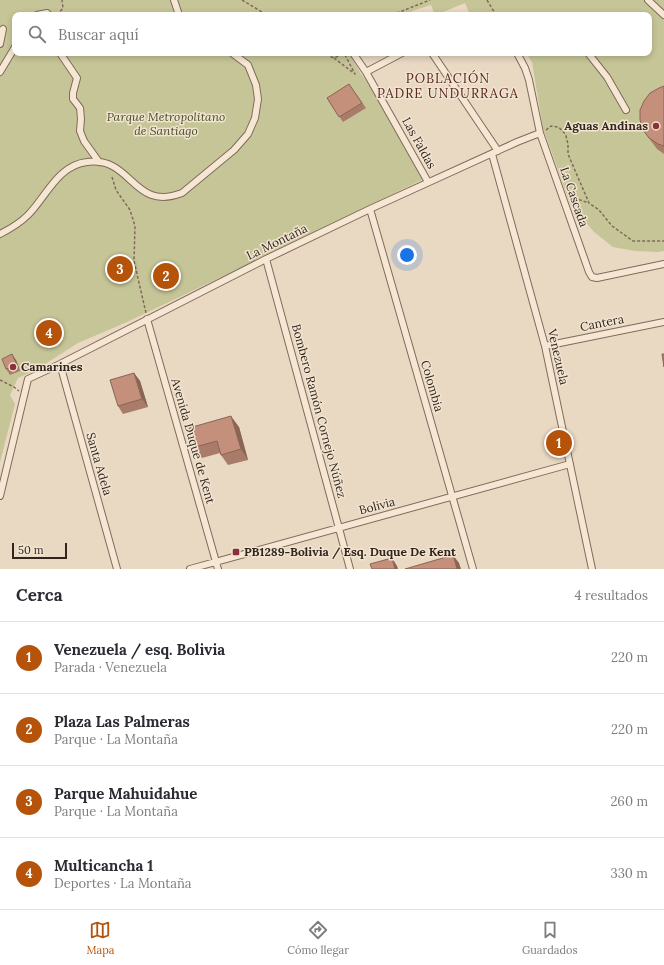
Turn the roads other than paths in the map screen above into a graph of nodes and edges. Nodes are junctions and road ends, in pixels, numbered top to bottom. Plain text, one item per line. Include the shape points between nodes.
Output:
1 (174, 0) edge
2 (648, 0) edge
3 (178, 12) edge
4 (664, 15) edge
5 (0, 32) edge
6 (0, 44) edge
7 (12, 52) edge
8 (62, 56) edge
9 (236, 56) edge
10 (355, 56) edge
11 (396, 56) edge
12 (434, 56) edge
13 (519, 56) edge
14 (590, 56) edge
15 (0, 72) edge
16 (366, 72) junction
17 (626, 110) dead end
18 (540, 133) junction
19 (498, 150) junction
20 (492, 154) junction
21 (99, 162) junction
22 (428, 182) junction
23 (370, 208) junction
24 (0, 234) edge
25 (266, 259) junction
26 (664, 264) edge
27 (148, 319) junction
28 (664, 322) edge
29 (545, 346) junction
30 (60, 364) junction
31 (570, 464) junction
32 (0, 496) edge
33 (452, 496) junction
34 (339, 528) junction
35 (216, 562) junction
36 (117, 569) edge
37 (190, 569) edge
38 (218, 569) edge
39 (350, 569) edge
40 (473, 569) edge
41 (592, 569) edge

1 - 3 street
2 - 4 street
5 - 6 street via 3,29
7 - 15 street
8 - 21 street via 77,78 73,99 80,108 80,131
9 - 21 street via 248,65 256,85 256,118 248,134 234,150 188,189 171,197 159,198 146,194 114,166
10 - 16 street, Las Faldas
11 - 16 street
12 - 19 street
13 - 18 street, La Cascada via 529,80
14 - 17 street
16 - 22 street, Las Faldas
18 - 19 street, La Montaña
18 - 26 street, La Cascada via 592,277
19 - 20 street, La Montaña
20 - 22 street, La Montaña
20 - 29 street, Venezuela
21 - 24 street via 74,165 54,182 27,216
22 - 23 street, La Montaña
23 - 25 street, La Montaña
23 - 33 street, Colombia
25 - 27 street, La Montaña
25 - 34 street, Bombero Ramón Cornejo Núñez
27 - 30 street, La Montaña
27 - 35 street, Avenida Duque de Kent
28 - 29 street, Cantera
29 - 31 street, Venezuela
30 - 32 street, La Montaña via 28,379
30 - 36 street, Santa Adela
31 - 33 street, Bolivia
31 - 41 street, Venezuela
33 - 34 street, Bolivia
33 - 40 street, Colombia
34 - 35 street, Bolivia
34 - 39 street, Bombero Ramón Cornejo Núñez
35 - 37 street, Bolivia
35 - 38 street, Avenida Duque de Kent

